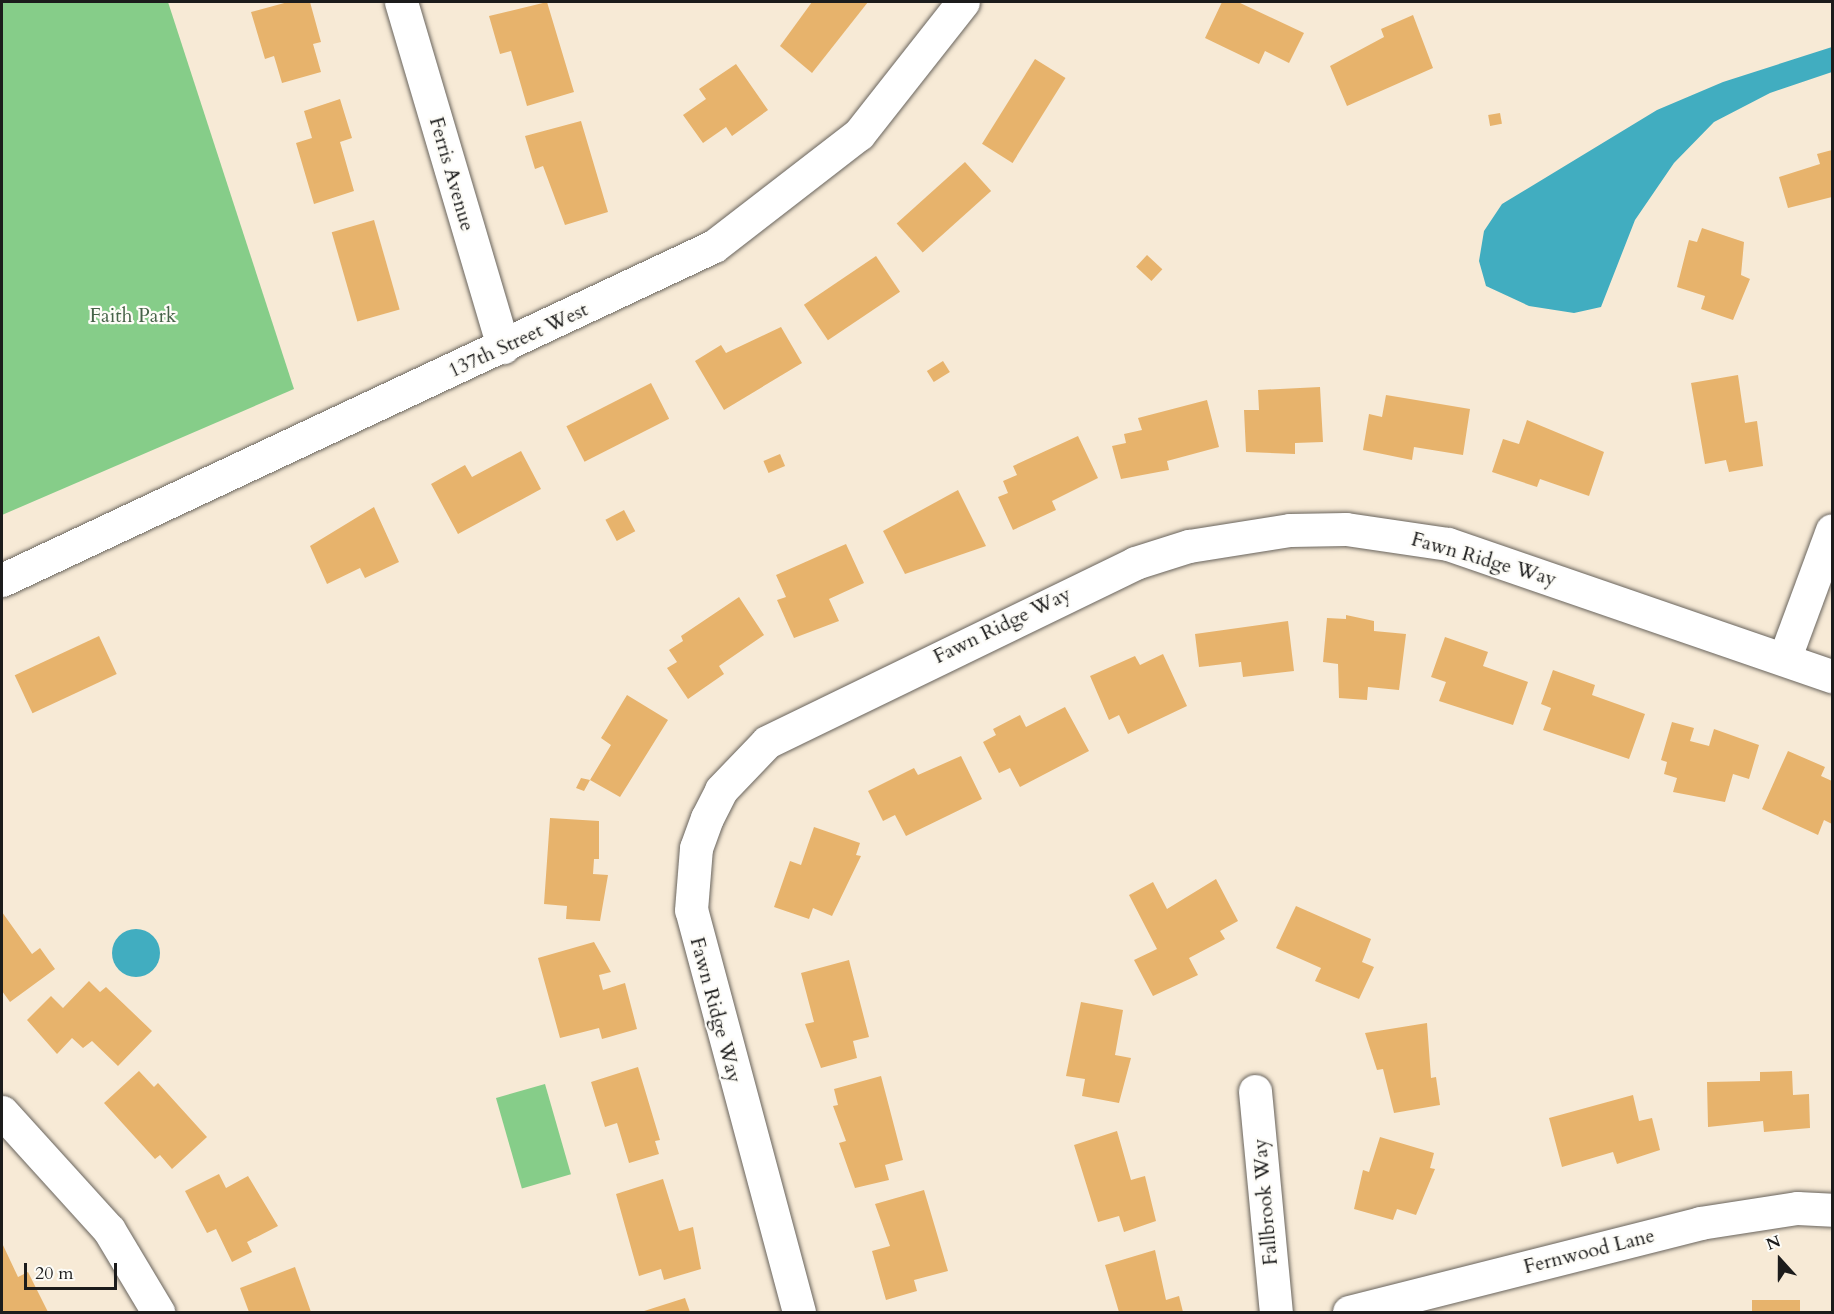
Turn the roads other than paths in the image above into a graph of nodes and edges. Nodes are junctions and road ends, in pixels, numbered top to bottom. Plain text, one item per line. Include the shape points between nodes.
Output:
1 (401, 2) edge
2 (963, 2) edge
3 (503, 347) junction
4 (1833, 530) edge
5 (2, 580) edge
6 (1785, 657) junction
7 (1833, 676) edge
8 (1255, 1091) dead end
9 (2, 1112) edge
10 (1833, 1210) edge
11 (158, 1312) edge
12 (799, 1312) edge
13 (1276, 1312) edge
14 (1349, 1312) edge

1 - 3 street, Ferris Avenue
2 - 3 street, 137th Street West via 859,134 714,246
3 - 5 street, 137th Street West
4 - 6 street
6 - 7 street, Fawn Ridge Way
6 - 12 street, Fawn Ridge Way via 1448,544 1346,529 1290,530 1189,546 1135,562 767,742 721,790 707,818 696,848 691,910
8 - 13 street, Fallbrook Way
9 - 11 street via 93,1209
10 - 14 street, Fernwood Lane via 1797,1208 1700,1223

